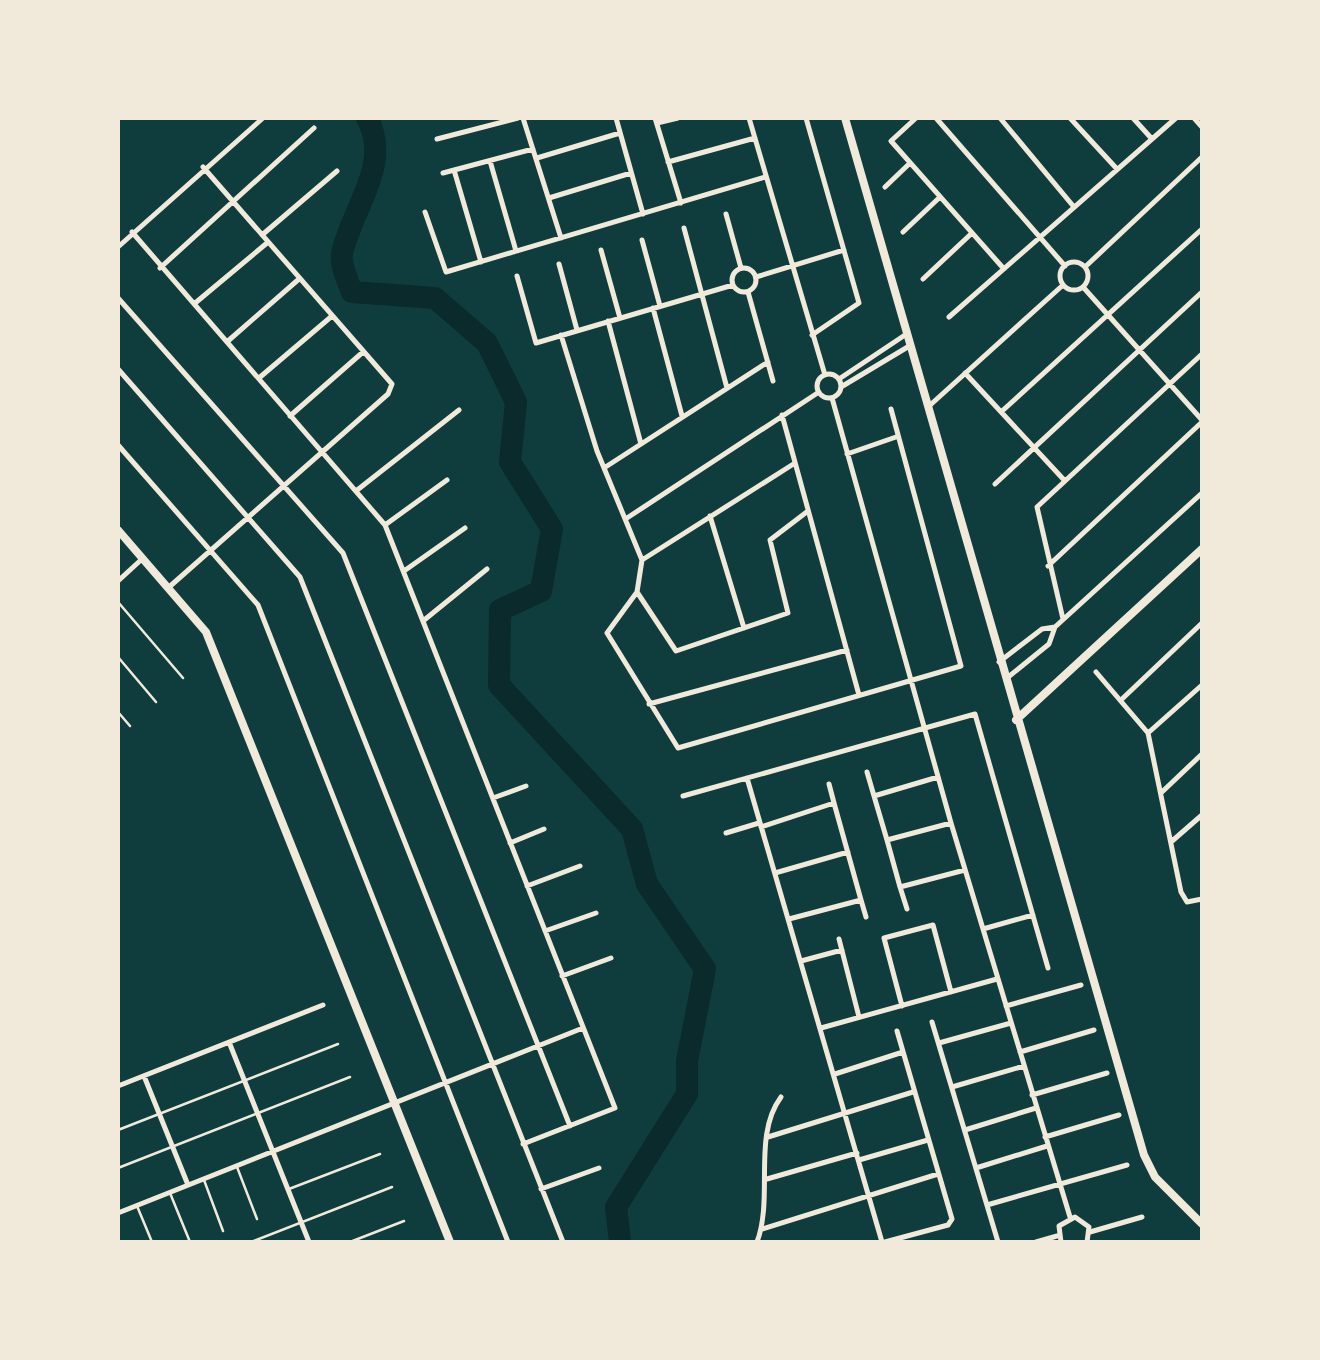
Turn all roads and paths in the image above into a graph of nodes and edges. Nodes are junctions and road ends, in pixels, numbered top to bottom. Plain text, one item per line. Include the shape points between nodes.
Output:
1 (263, 118) edge
2 (520, 118) edge
3 (616, 118) edge
4 (678, 118) edge
5 (749, 118) edge
6 (806, 118) edge
7 (845, 118) edge
8 (916, 118) edge
9 (936, 118) edge
10 (1000, 118) edge
11 (1070, 118) edge
12 (1133, 118) edge
13 (1176, 118) edge
14 (1194, 118) edge
15 (656, 120) edge
16 (1202, 127) edge
17 (314, 128) dead end
18 (620, 134) junction
19 (437, 138) dead end
20 (754, 138) junction
21 (1152, 139) junction
22 (534, 149) junction
23 (1202, 157) edge
24 (536, 158) junction
25 (490, 160) junction
26 (668, 162) junction
27 (910, 163) junction
28 (203, 167) junction
29 (1118, 169) junction
30 (454, 170) junction
31 (337, 171) dead end
32 (443, 173) dead end
33 (631, 173) junction
34 (766, 177) junction
35 (885, 187) dead end
36 (549, 198) junction
37 (940, 198) junction
38 (231, 200) junction
39 (681, 202) junction
40 (1074, 207) junction
41 (425, 212) dead end
42 (643, 214) junction
43 (726, 214) dead end
44 (684, 228) dead end
45 (1202, 229) edge
46 (132, 232) junction
47 (903, 232) dead end
48 (972, 233) junction
49 (262, 235) junction
50 (1040, 237) junction
51 (562, 238) junction
52 (642, 240) dead end
53 (267, 242) junction
54 (118, 247) edge
55 (601, 250) dead end
56 (844, 250) junction
57 (516, 251) junction
58 (481, 262) junction
59 (559, 264) dead end
60 (790, 264) junction
61 (1064, 266) junction
62 (1085, 266) junction
63 (160, 268) junction
64 (741, 268) junction
65 (1004, 268) junction
66 (517, 276) dead end
67 (756, 277) junction
68 (299, 279) junction
69 (924, 279) dead end
70 (733, 284) junction
71 (1063, 285) junction
72 (1083, 287) junction
73 (748, 292) junction
74 (1202, 292) edge
75 (701, 294) junction
76 (118, 298) edge
77 (194, 304) junction
78 (657, 307) junction
79 (332, 316) junction
80 (1109, 316) junction
81 (949, 317) dead end
82 (620, 318) junction
83 (608, 321) junction
84 (577, 330) junction
85 (908, 333) junction
86 (561, 336) junction
87 (812, 336) junction
88 (228, 341) junction
89 (911, 345) junction
90 (1140, 350) junction
91 (364, 352) junction
92 (1202, 354) edge
93 (768, 362) junction
94 (118, 369) edge
95 (965, 373) junction
96 (824, 376) junction
97 (259, 378) junction
98 (773, 380) dead end
99 (840, 383) junction
100 (1170, 384) junction
101 (728, 388) junction
102 (819, 392) junction
103 (832, 398) junction
104 (928, 406) junction
105 (891, 409) dead end
106 (459, 410) dead end
107 (1001, 412) junction
108 (782, 415) junction
109 (290, 416) junction
110 (682, 418) junction
111 (1202, 421) edge
112 (896, 437) junction
113 (641, 444) junction
114 (118, 445) edge
115 (1034, 448) junction
116 (321, 451) junction
117 (847, 454) junction
118 (795, 463) junction
119 (604, 468) junction
120 (447, 480) dead end
121 (1065, 481) junction
122 (284, 484) junction
123 (995, 484) dead end
124 (356, 491) junction
125 (1202, 494) edge
126 (808, 511) junction
127 (710, 516) junction
128 (246, 518) junction
129 (627, 518) junction
130 (386, 525) junction
131 (465, 528) dead end
132 (118, 530) edge
133 (1202, 549) edge
134 (210, 550) junction
135 (142, 559) junction
136 (642, 560) junction
137 (1048, 566) junction
138 (487, 569) dead end
139 (404, 572) junction
140 (118, 580) edge
141 (168, 588) junction
142 (637, 592) junction
143 (118, 602) edge
144 (1063, 619) junction
145 (423, 621) junction
146 (1202, 622) edge
147 (1055, 627) junction
148 (744, 628) junction
149 (847, 650) junction
150 (118, 657) edge
151 (999, 662) junction
152 (1096, 672) dead end
153 (183, 678) dead end
154 (1004, 680) junction
155 (910, 681) junction
156 (1202, 685) edge
157 (859, 695) junction
158 (1121, 700) junction
159 (156, 702) dead end
160 (649, 704) junction
161 (118, 712) edge
162 (1016, 720) junction
163 (130, 726) dead end
164 (924, 728) junction
165 (1148, 733) junction
166 (1202, 754) edge
167 (866, 772) dead end
168 (938, 777) junction
169 (747, 778) junction
170 (828, 784) dead end
171 (526, 786) dead end
172 (1162, 792) junction
173 (683, 796) dead end
174 (874, 796) junction
175 (492, 798) junction
176 (834, 803) junction
177 (1202, 815) edge
178 (951, 823) junction
179 (760, 825) junction
180 (544, 829) dead end
181 (726, 833) dead end
182 (886, 840) junction
183 (1171, 842) junction
184 (510, 843) junction
185 (848, 852) junction
186 (580, 866) dead end
187 (965, 870) junction
188 (775, 874) junction
189 (527, 886) junction
190 (900, 886) junction
191 (1202, 899) edge
192 (861, 900) junction
193 (908, 910) dead end
194 (596, 913) dead end
195 (1032, 915) junction
196 (866, 917) dead end
197 (789, 919) junction
198 (983, 930) junction
199 (545, 931) junction
200 (839, 939) dead end
201 (842, 950) junction
202 (611, 958) dead end
203 (801, 961) junction
204 (1048, 968) dead end
205 (562, 976) junction
206 (998, 979) junction
207 (1081, 985) dead end
208 (951, 992) junction
209 (323, 1005) dead end
210 (902, 1006) junction
211 (1006, 1006) junction
212 (859, 1018) junction
213 (932, 1022) dead end
214 (1011, 1022) junction
215 (583, 1028) junction
216 (821, 1028) junction
217 (1094, 1030) dead end
218 (898, 1031) dead end
219 (229, 1042) junction
220 (938, 1043) junction
221 (338, 1044) dead end
222 (538, 1046) junction
223 (904, 1052) junction
224 (1020, 1052) junction
225 (492, 1064) junction
226 (1024, 1066) junction
227 (1107, 1073) dead end
228 (834, 1074) junction
229 (144, 1076) junction
230 (350, 1078) dead end
231 (244, 1080) junction
232 (446, 1082) junction
233 (118, 1086) edge
234 (952, 1087) junction
235 (914, 1092) junction
236 (1032, 1095) junction
237 (781, 1097) dead end
238 (393, 1103) junction
239 (1036, 1108) junction
240 (159, 1114) junction
241 (258, 1114) junction
242 (846, 1114) junction
243 (1119, 1115) dead end
244 (570, 1126) junction
245 (118, 1130) edge
246 (965, 1130) junction
247 (768, 1137) junction
248 (1045, 1138) junction
249 (928, 1140) junction
250 (523, 1144) junction
251 (172, 1146) junction
252 (1048, 1146) junction
253 (272, 1151) junction
254 (380, 1154) dead end
255 (858, 1156) junction
256 (1126, 1165) dead end
257 (236, 1166) junction
258 (118, 1168) edge
259 (599, 1168) dead end
260 (976, 1168) junction
261 (938, 1174) junction
262 (203, 1179) junction
263 (766, 1180) junction
264 (1058, 1184) junction
265 (188, 1185) junction
266 (392, 1188) dead end
267 (541, 1189) junction
268 (288, 1190) junction
269 (169, 1192) junction
270 (869, 1195) junction
271 (137, 1205) junction
272 (987, 1205) junction
273 (118, 1212) edge
274 (1070, 1217) junction
275 (1142, 1217) dead end
276 (257, 1219) dead end
277 (404, 1221) dead end
278 (300, 1223) junction
279 (1202, 1224) edge
280 (762, 1229) junction
281 (224, 1231) dead end
282 (1090, 1232) junction
283 (1059, 1239) edge
284 (152, 1242) edge
285 (190, 1242) edge
286 (251, 1242) edge
287 (308, 1242) edge
288 (350, 1242) edge
289 (450, 1242) edge
290 (508, 1242) edge
291 (562, 1242) edge
292 (757, 1242) edge
293 (872, 1242) edge
294 (883, 1242) edge
295 (998, 1242) edge
296 (1036, 1242) edge
297 (1087, 1242) edge

1 - 28 street
2 - 19 street
2 - 22 street
3 - 18 street
4 - 15 street
5 - 20 street
6 - 56 street
7 - 85 street
8 - 27 street via 890,141
9 - 50 street
10 - 40 street
11 - 29 street
12 - 21 street
13 - 21 street
14 - 16 street
15 - 26 street
17 - 38 street
18 - 24 street
18 - 33 street
20 - 26 street
20 - 34 street
21 - 29 street
22 - 24 street
22 - 25 street
23 - 62 street
24 - 36 street
25 - 30 street
25 - 57 street
26 - 39 street
27 - 35 street
27 - 37 street
28 - 38 street
28 - 46 street
29 - 40 street
30 - 32 street
30 - 58 street
31 - 49 street
33 - 36 street
33 - 42 street
34 - 39 street
34 - 60 street
36 - 51 street
37 - 47 street
37 - 48 street
38 - 49 street
38 - 63 street
39 - 42 street
40 - 50 street
41 - 58 street via 446,272
42 - 51 street
43 - 64 street
44 - 75 street
45 - 80 street
46 - 54 street
46 - 63 street
48 - 65 street
48 - 69 street
49 - 53 street
50 - 61 street
50 - 65 street
51 - 57 street
52 - 78 street
53 - 68 street
53 - 77 street
55 - 82 street
56 - 60 street
56 - 87 street via 859,302
57 - 58 street
59 - 84 street
60 - 67 street
60 - 87 street
61 - 62 street
61 - 71 street
62 - 72 street via 1089,278
63 - 77 street
64 - 67 street
64 - 70 street
65 - 81 street
66 - 86 street via 536,343
67 - 73 street
68 - 79 street
68 - 88 street
70 - 73 street
70 - 75 street
71 - 72 street
71 - 95 street
72 - 80 street
73 - 93 street
74 - 90 street
75 - 78 street
75 - 101 street
76 - 122 street
77 - 88 street
78 - 82 street
78 - 110 street
79 - 91 street
79 - 97 street
80 - 90 street
80 - 107 street
82 - 83 street
83 - 84 street
83 - 113 street
84 - 86 street
85 - 89 street
85 - 99 street
86 - 119 street
87 - 96 street
88 - 97 street
89 - 99 street
89 - 104 street
90 - 100 street
90 - 115 street
91 - 109 street
91 - 116 street via 392,384 388,394
92 - 100 street
93 - 98 street
93 - 101 street
94 - 128 street
95 - 104 street
95 - 107 street
96 - 99 street
96 - 102 street
97 - 109 street
99 - 103 street
100 - 111 street
100 - 121 street
101 - 110 street
102 - 103 street
102 - 108 street
103 - 117 street
104 - 151 street
105 - 112 street
106 - 124 street
107 - 115 street
108 - 118 street
108 - 129 street
109 - 116 street
110 - 113 street
111 - 137 street
112 - 117 street
112 - 155 street via 960,666
113 - 119 street
114 - 134 street
115 - 121 street
115 - 123 street
116 - 122 street
116 - 124 street
117 - 155 street
118 - 126 street
118 - 127 street
119 - 129 street
120 - 130 street
121 - 137 street via 1036,511
122 - 128 street
122 - 222 street via 343,553
124 - 130 street
125 - 144 street
126 - 148 street via 770,540 788,613
126 - 149 street
127 - 136 street
127 - 148 street
128 - 134 street
128 - 225 street via 300,578
129 - 136 street
130 - 139 street
131 - 139 street
132 - 135 street
133 - 162 street
134 - 141 street
134 - 232 street via 258,605
135 - 140 street
135 - 141 street
136 - 142 street
137 - 144 street
138 - 145 street
139 - 145 street
141 - 238 street via 206,632
142 - 148 street via 676,651
142 - 160 street via 606,633
143 - 153 lane
144 - 147 street
145 - 175 street
146 - 158 street
147 - 151 street via 1042,629
147 - 154 street via 1049,644
149 - 157 street
149 - 160 street
150 - 159 lane
151 - 154 street
152 - 158 street
154 - 162 street
155 - 157 street
155 - 164 street
156 - 165 street
157 - 160 street via 678,748
158 - 165 street
161 - 163 lane
162 - 279 street via 1147,1164
164 - 168 street
164 - 169 street
164 - 195 street via 974,714
165 - 172 street
166 - 172 street
167 - 174 street
168 - 174 street
168 - 178 street
169 - 173 street
169 - 179 street
170 - 176 street
171 - 175 street
172 - 183 street
174 - 182 street
175 - 184 street
176 - 179 street
176 - 185 street
177 - 183 street
178 - 182 street
178 - 187 street
179 - 181 street
179 - 188 street
180 - 184 street
182 - 190 street
183 - 191 street via 1183,898
184 - 189 street
185 - 188 street
185 - 192 street
186 - 189 street
187 - 190 street
187 - 198 street
188 - 197 street
189 - 199 street
190 - 193 street
192 - 196 street
192 - 197 street
194 - 199 street
195 - 198 street
195 - 204 street
197 - 203 street
198 - 206 street
199 - 205 street
200 - 201 street
201 - 203 street
201 - 212 street
202 - 205 street
203 - 216 street
205 - 215 street
206 - 208 street
206 - 211 street
207 - 211 street
208 - 210 street
208 - 210 street via 933,925 884,938
209 - 219 street
210 - 212 street
211 - 214 street
212 - 216 street
213 - 220 street
214 - 220 street
214 - 224 street
215 - 222 street
215 - 244 street via 616,1108
216 - 228 street
217 - 224 street
218 - 223 street
219 - 229 street
219 - 231 street
220 - 234 street
221 - 231 lane
222 - 225 street
222 - 244 street
223 - 228 street
223 - 235 street
224 - 226 street
225 - 232 street
225 - 250 street
226 - 234 street
226 - 236 street
227 - 236 street
228 - 242 street
229 - 233 street
229 - 240 street
230 - 241 lane
231 - 240 lane
231 - 241 street
232 - 238 street
232 - 290 street
234 - 246 street
235 - 242 street
235 - 249 street
236 - 239 street
237 - 247 street via 769,1113
238 - 253 street
238 - 289 street
239 - 246 street
239 - 248 street
240 - 245 lane
240 - 251 street
241 - 251 lane
241 - 253 street
242 - 247 street
242 - 255 street
243 - 248 street
244 - 250 street
246 - 260 street
247 - 263 street
248 - 252 street
249 - 255 street
249 - 261 street
250 - 267 street
251 - 258 lane
251 - 265 street
252 - 260 street
252 - 264 street
253 - 257 street
253 - 268 street
254 - 268 lane
255 - 263 street
255 - 270 street
256 - 264 street
257 - 262 street
257 - 276 lane
259 - 267 street
260 - 272 street
261 - 270 street
261 - 294 street via 951,1223
262 - 265 street
262 - 281 lane
263 - 280 street
264 - 272 street
264 - 274 street
265 - 269 street
266 - 278 lane
267 - 291 street
268 - 278 street
269 - 271 street
269 - 285 lane
270 - 280 street
270 - 294 street
271 - 273 street
271 - 284 lane
272 - 295 street
274 - 282 street via 1086,1222
274 - 283 street via 1058,1226
275 - 282 street
277 - 288 lane
278 - 286 lane
278 - 287 street
280 - 292 street
282 - 297 street
283 - 296 street
293 - 294 street

